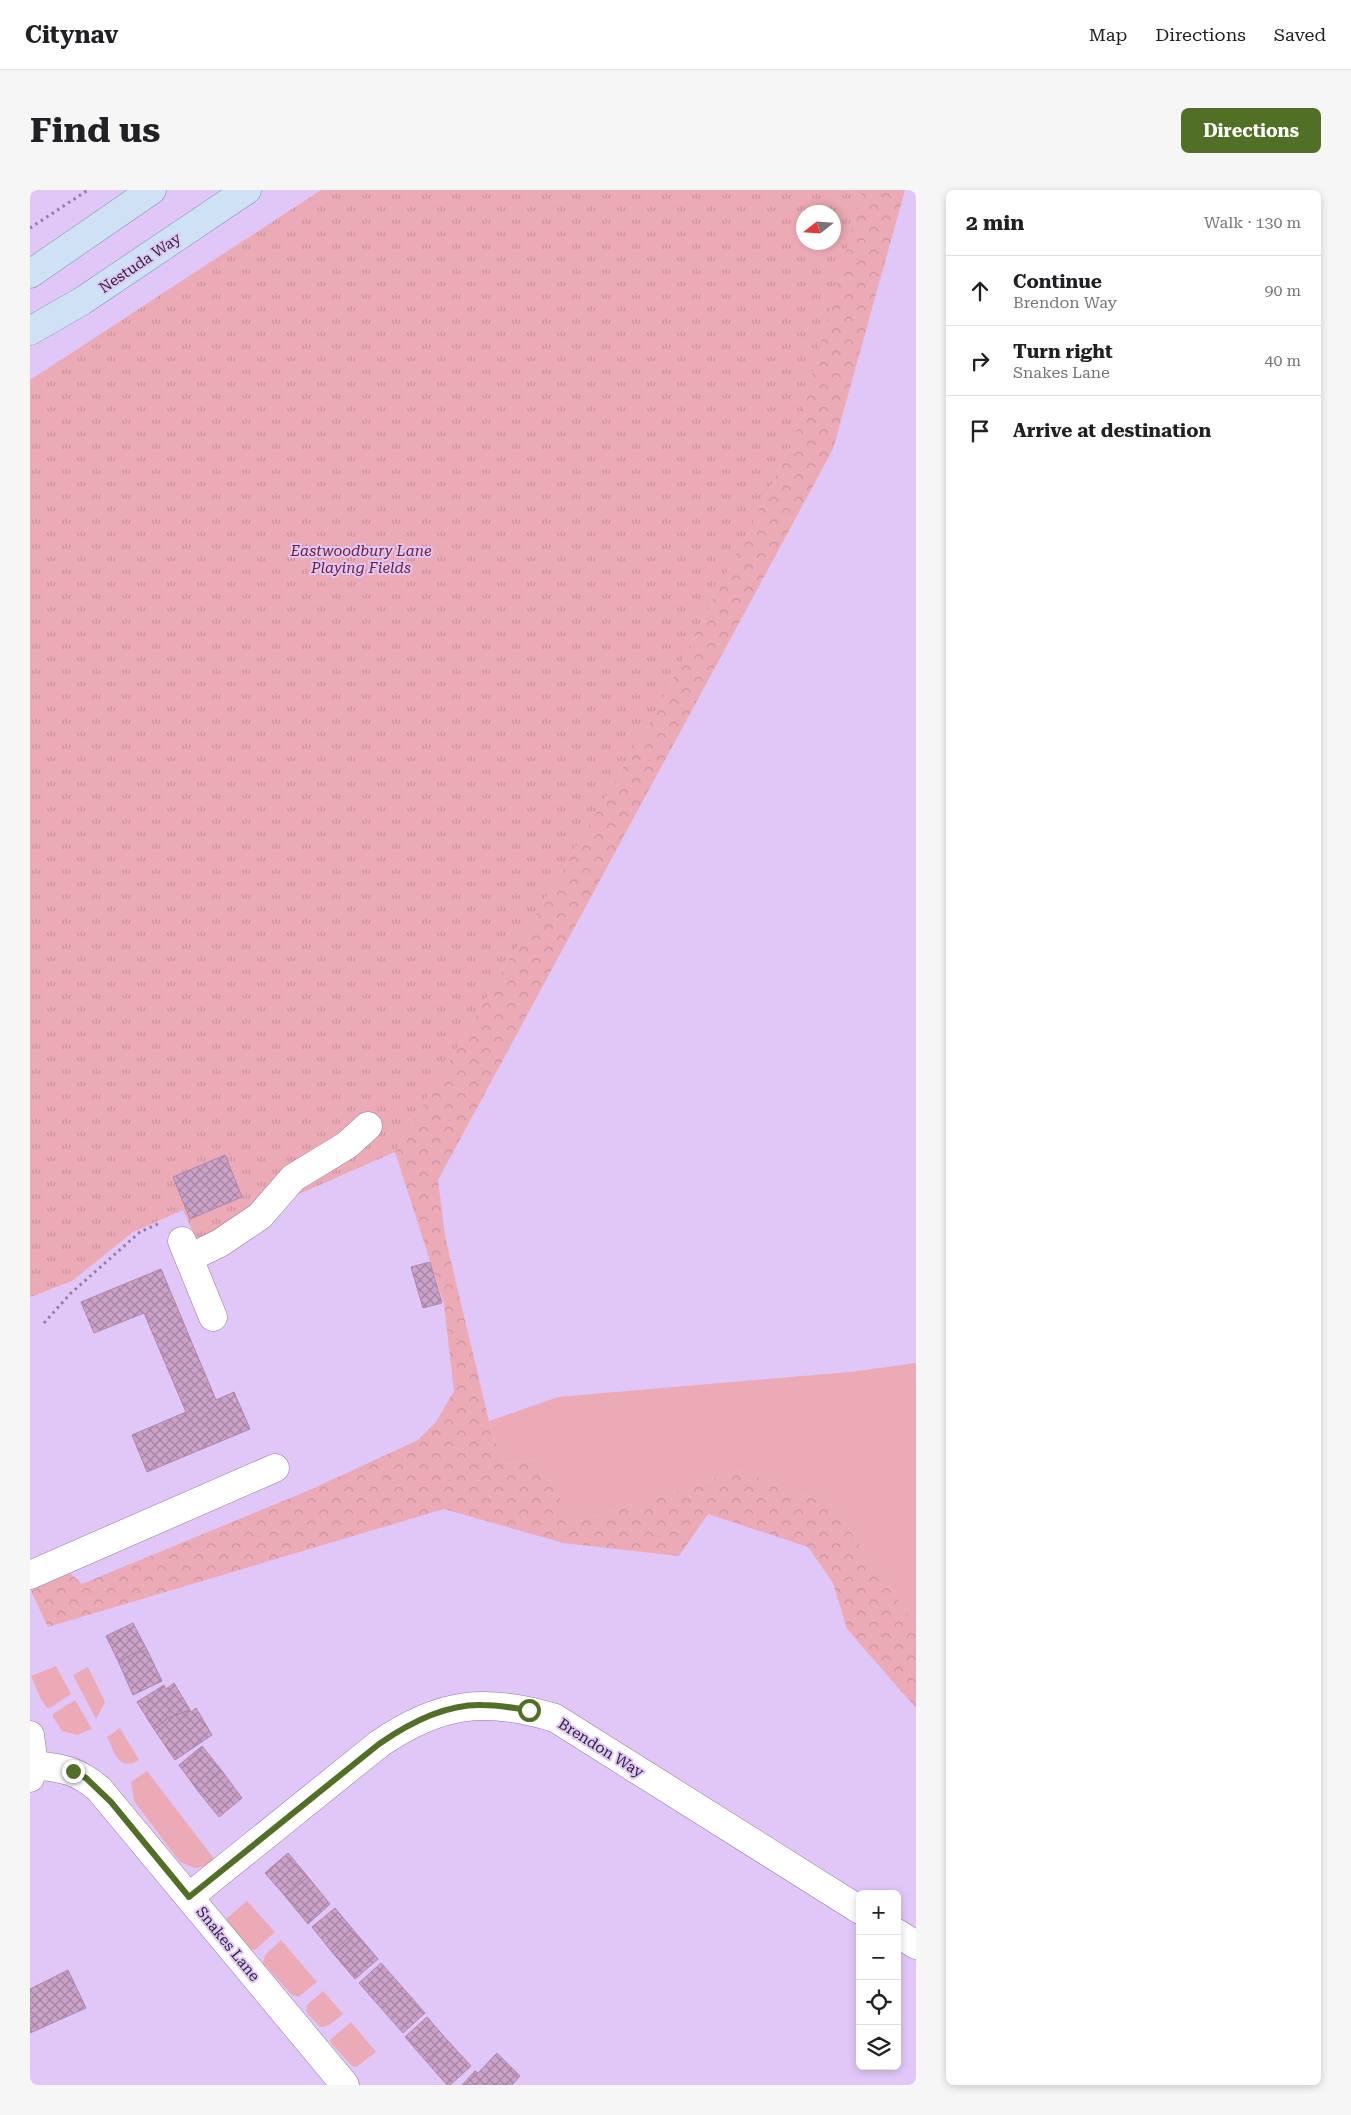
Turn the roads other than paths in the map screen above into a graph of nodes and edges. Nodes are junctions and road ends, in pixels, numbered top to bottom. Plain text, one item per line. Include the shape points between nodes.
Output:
1 (152, 190) edge
2 (247, 190) edge
3 (30, 274) edge
4 (30, 332) edge
5 (368, 1126) dead end
6 (214, 1317) dead end
7 (275, 1468) dead end
8 (30, 1575) edge
9 (30, 1735) edge
10 (32, 1772) edge
11 (189, 1897) junction
12 (856, 1907) edge
13 (900, 1935) edge
14 (916, 1945) edge
15 (345, 2085) edge

1 - 3 main road
2 - 4 main road, Nestuda Way via 82,301
5 - 6 street via 347,1145 293,1178 260,1216 220,1243 185,1249
7 - 8 street
9 - 10 street
10 - 11 street, Snakes Lane via 61,1768 86,1778 111,1802
11 - 12 street, Brendon Way via 404,1726 454,1708 481,1705 529,1710 555,1718
11 - 15 street, Snakes Lane
13 - 14 street

